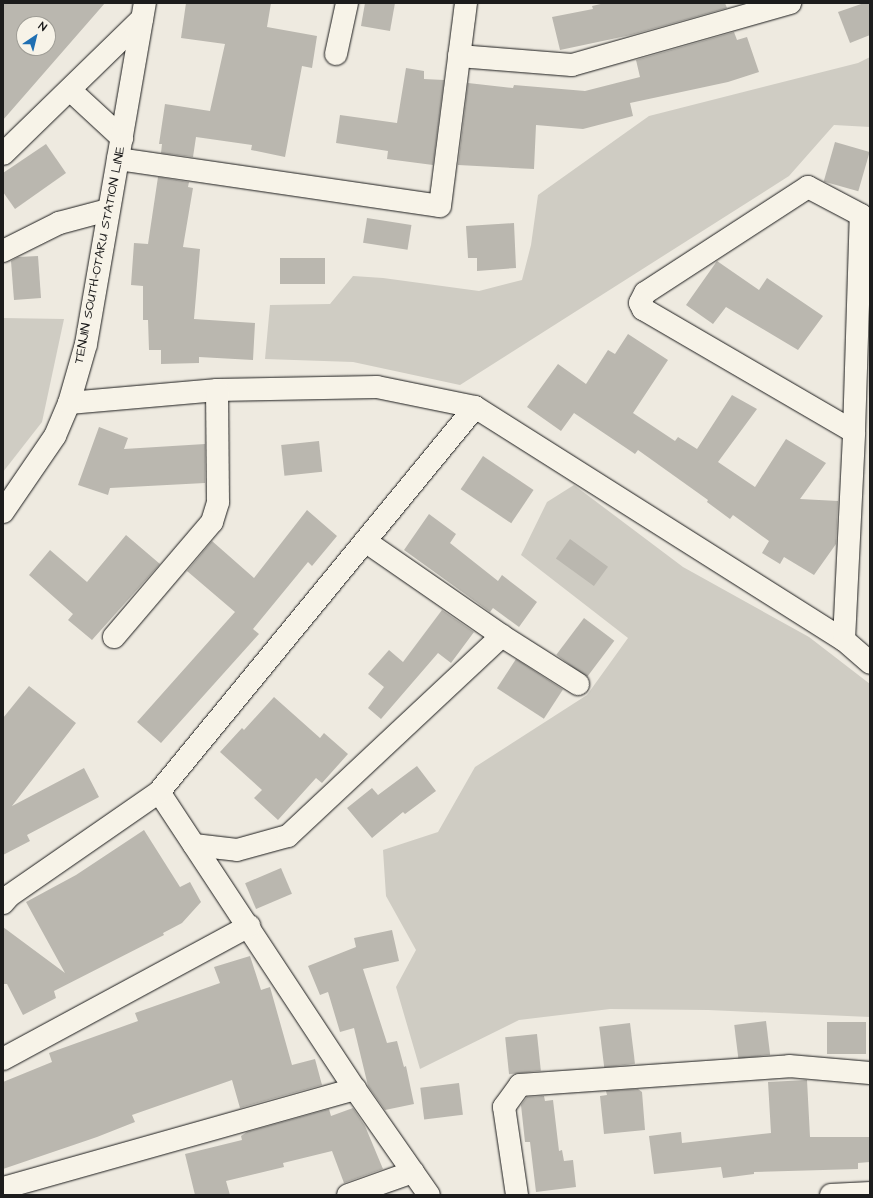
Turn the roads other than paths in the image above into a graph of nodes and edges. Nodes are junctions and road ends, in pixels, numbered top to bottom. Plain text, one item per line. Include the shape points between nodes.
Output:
1 (347, 3) edge
2 (466, 3) edge
3 (790, 3) edge
4 (144, 11) edge
5 (336, 54) dead end
6 (459, 56) junction
7 (70, 90) junction
8 (122, 138) junction
9 (3, 154) edge
10 (118, 159) junction
11 (108, 210) junction
12 (3, 250) edge
13 (217, 390) junction
14 (69, 403) junction
15 (475, 407) junction
16 (854, 432) junction
17 (3, 512) edge
18 (365, 541) junction
19 (502, 636) junction
20 (114, 637) dead end
21 (844, 640) junction
22 (870, 663) edge
23 (578, 684) dead end
24 (159, 792) junction
25 (194, 844) junction
26 (3, 902) edge
27 (249, 926) junction
28 (3, 1059) edge
29 (870, 1073) edge
30 (355, 1089) junction
31 (413, 1172) junction
32 (3, 1188) edge
33 (870, 1193) edge
34 (348, 1195) edge
35 (429, 1195) edge
36 (517, 1195) edge
37 (831, 1195) edge

1 - 5 street
2 - 6 street
3 - 6 street via 572,65
4 - 7 street
4 - 8 street, TENJIN SOUTH-OTARU STATION LINE
6 - 10 street via 440,206
7 - 8 street
7 - 9 street
8 - 10 street, TENJIN SOUTH-OTARU STATION LINE
10 - 11 street, TENJIN SOUTH-OTARU STATION LINE
11 - 12 street via 59,224
11 - 14 street, TENJIN SOUTH-OTARU STATION LINE via 86,344
13 - 14 street
13 - 15 street via 377,387
13 - 20 street via 218,502 212,522
14 - 17 street, TENJIN SOUTH-OTARU STATION LINE via 55,436
15 - 18 street
15 - 21 street
16 - 16 street via 861,215 808,187 645,293 640,303 643,309
16 - 21 street
18 - 19 street
18 - 24 street
19 - 23 street
19 - 25 street via 288,836 237,850
21 - 22 street
24 - 25 street
24 - 26 street
25 - 27 street
27 - 28 street
27 - 30 street
29 - 36 street via 789,1066 520,1085 504,1107
30 - 31 street
30 - 32 street
31 - 34 street
31 - 35 street
33 - 37 street

